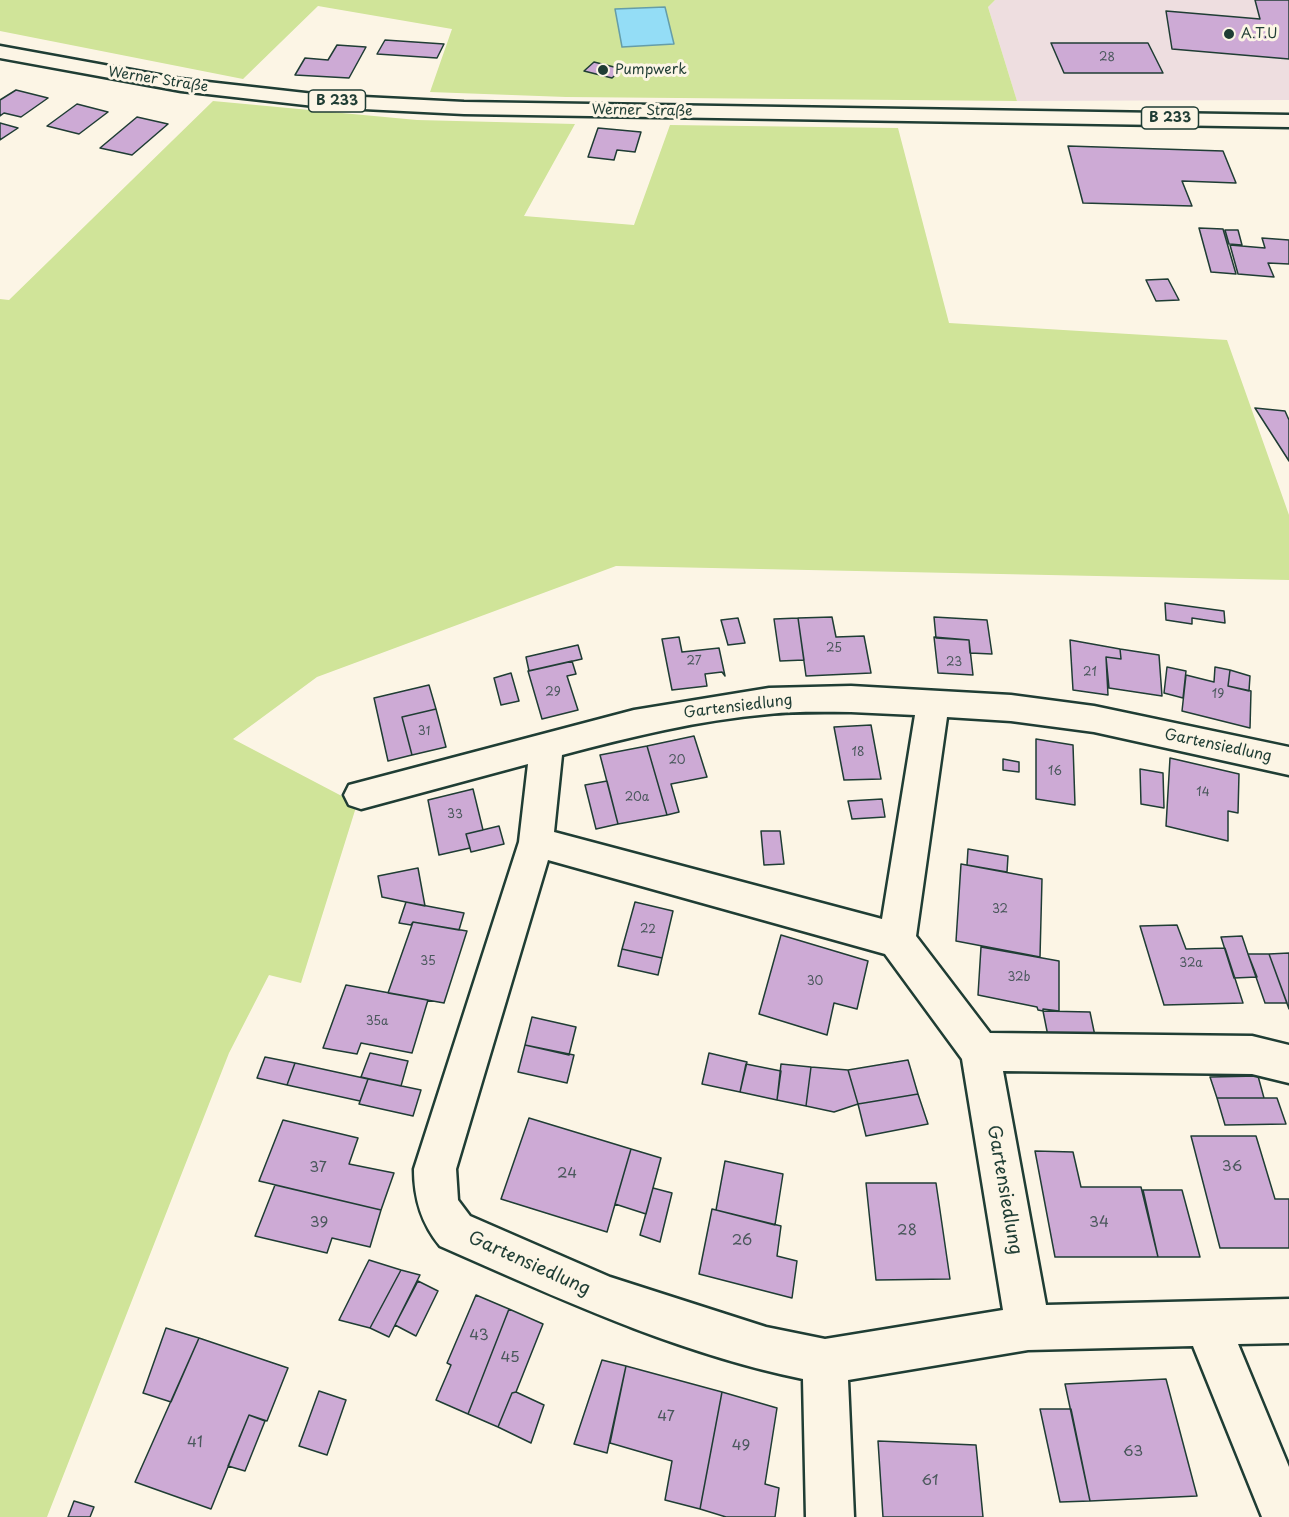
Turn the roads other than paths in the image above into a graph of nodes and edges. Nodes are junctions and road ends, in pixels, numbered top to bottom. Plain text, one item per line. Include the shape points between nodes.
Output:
1 (0, 52) edge
2 (1289, 121) edge
3 (933, 704) junction
4 (547, 746) junction
5 (1289, 761) edge
6 (361, 795) dead end
7 (536, 842) junction
8 (897, 940) junction
9 (980, 1052) junction
10 (1289, 1064) edge
11 (1289, 1321) edge
12 (1206, 1322) junction
13 (1028, 1328) junction
14 (825, 1361) junction
15 (830, 1517) edge
16 (1286, 1517) edge

1 - 2 street, Werner Straße / B 233 via 211,89 323,101 464,108
3 - 4 street, Gartensiedlung via 851,699 769,701 634,723
3 - 5 street, Gartensiedlung via 1011,708 1094,719
3 - 8 street
4 - 6 street, Gartensiedlung
4 - 7 street, Gartensiedlung
7 - 8 street
7 - 14 street, Gartensiedlung via 435,1169 434,1191 441,1215 455,1231 607,1298 766,1349
8 - 9 street, Gartensiedlung
9 - 10 street via 1252,1055
9 - 13 street, Gartensiedlung
11 - 12 street, Gartensiedlung
12 - 13 street, Gartensiedlung
12 - 16 street
13 - 14 street, Gartensiedlung
14 - 15 street

